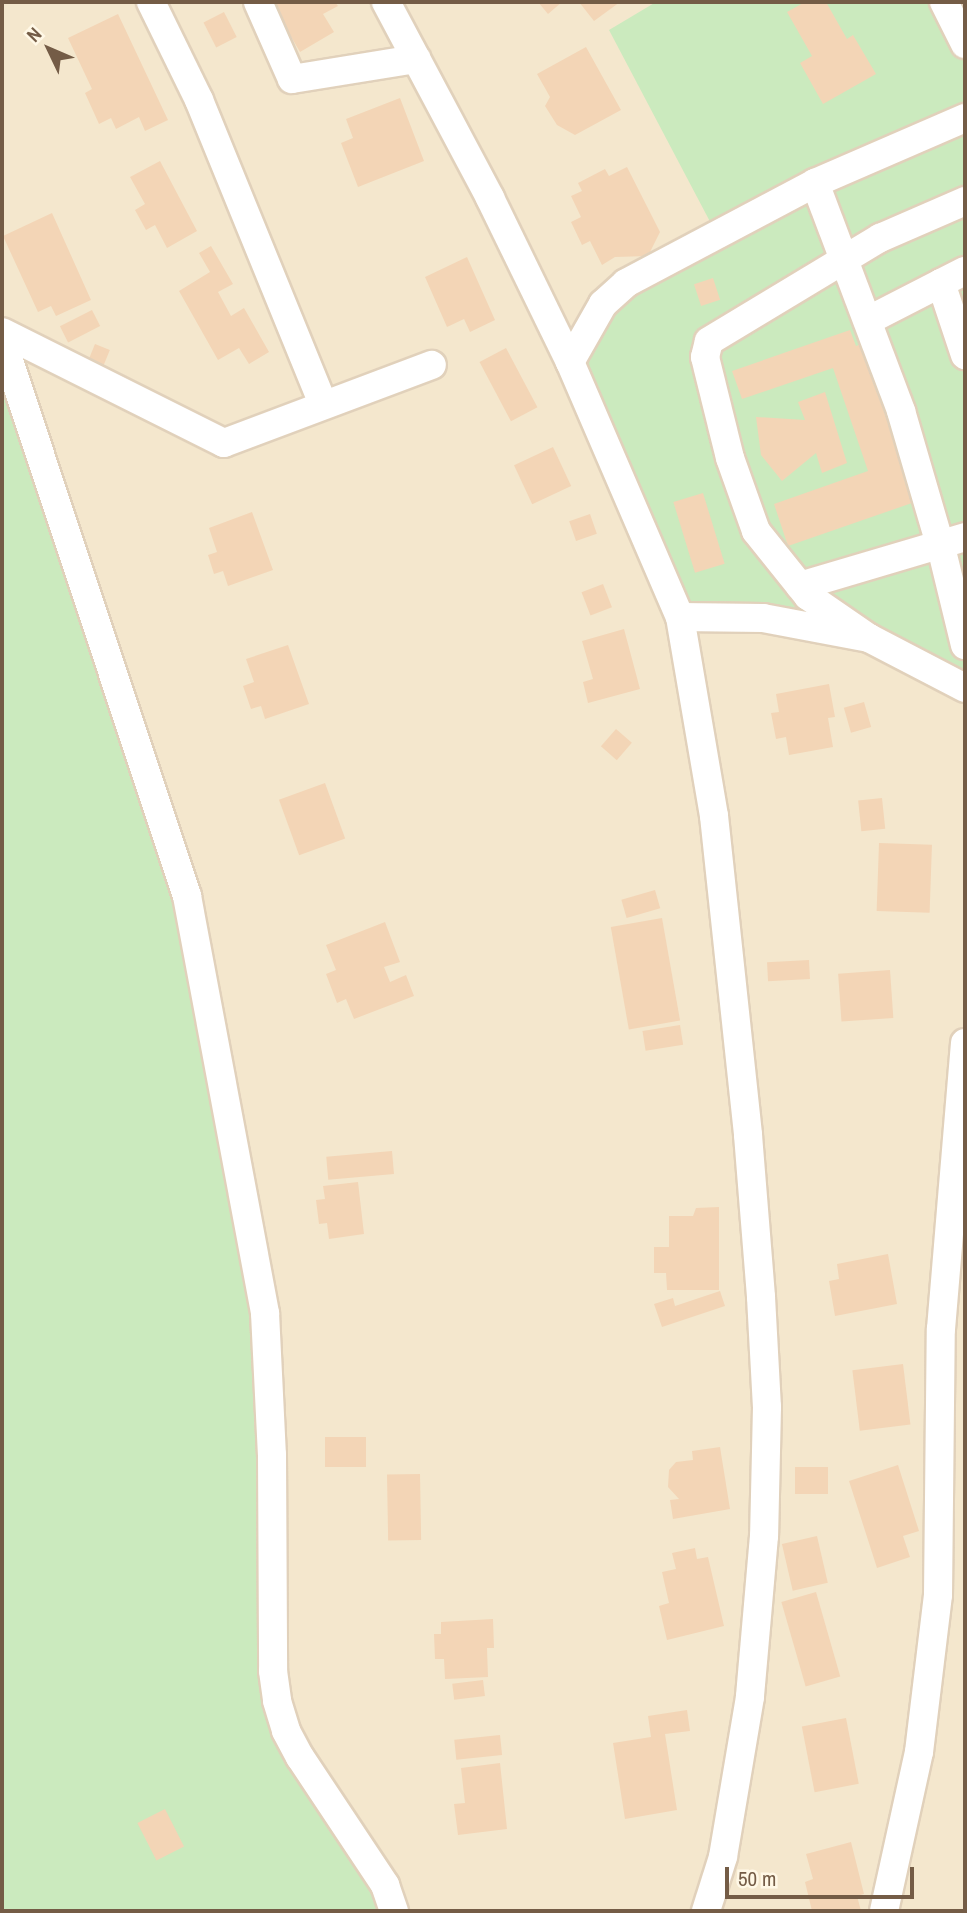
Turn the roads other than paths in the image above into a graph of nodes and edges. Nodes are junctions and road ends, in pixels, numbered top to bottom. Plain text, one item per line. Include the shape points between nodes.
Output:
1 (151, 2) edge
2 (258, 2) edge
3 (386, 2) edge
4 (944, 2) edge
5 (965, 44) edge
6 (415, 59) junction
7 (965, 118) edge
8 (815, 183) junction
9 (965, 201) edge
10 (843, 261) junction
11 (953, 277) edge
12 (869, 320) junction
13 (2, 332) edge
14 (2, 340) edge
15 (965, 355) edge
16 (570, 362) junction
17 (432, 365) dead end
18 (323, 404) junction
19 (953, 540) edge
20 (800, 586) junction
21 (680, 617) junction
22 (869, 638) junction
23 (965, 645) edge
24 (965, 688) edge
25 (965, 1043) edge
26 (394, 1911) edge
27 (706, 1911) edge
28 (884, 1911) edge

1 - 18 street via 199,100
2 - 6 street via 292,79
3 - 6 street
4 - 5 street
6 - 16 street
7 - 8 street
8 - 10 street
8 - 16 street via 626,283 603,304
9 - 10 street
10 - 12 street
10 - 20 street via 709,341 705,357 730,458 756,531
11 - 12 street
11 - 15 street
12 - 19 street
13 - 18 street via 224,443
14 - 26 street via 187,895 265,1313 277,1701 300,1757 385,1885
16 - 21 street
17 - 18 street
19 - 20 street
19 - 23 street
20 - 22 street
21 - 22 street via 762,618
21 - 27 street via 716,830 749,1148 767,1407 764,1536 751,1697 723,1857
22 - 24 street
25 - 28 street via 940,1329 939,1595 919,1752

